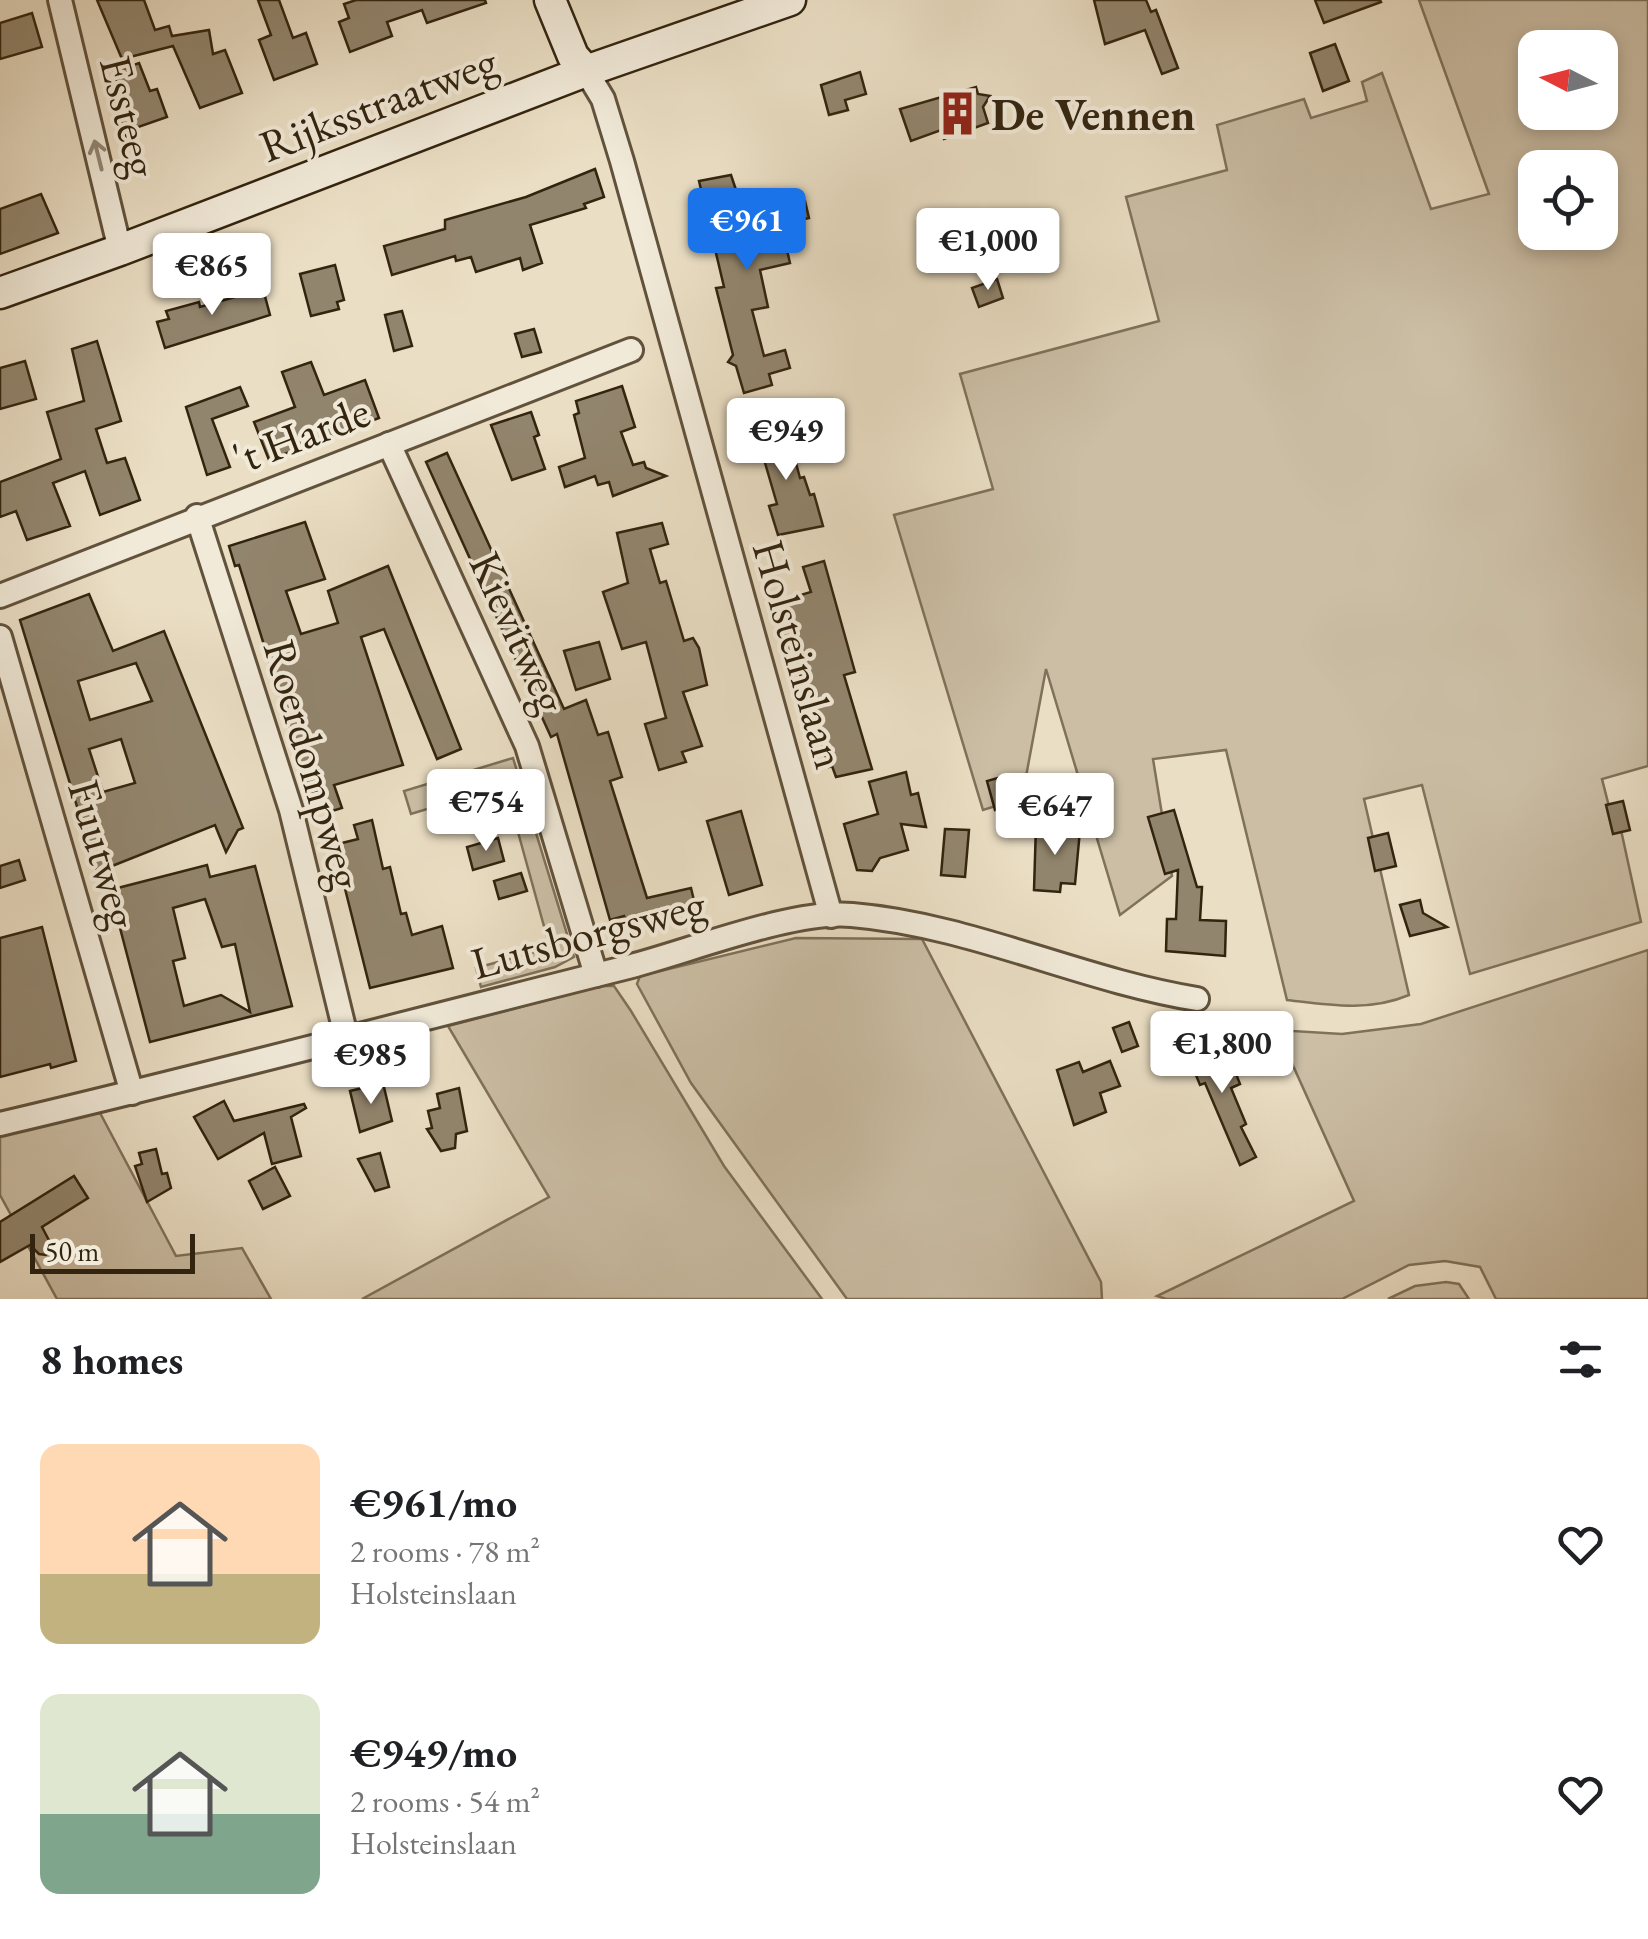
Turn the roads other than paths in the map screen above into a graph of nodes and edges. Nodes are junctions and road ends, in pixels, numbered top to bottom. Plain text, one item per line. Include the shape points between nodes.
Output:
1 (60, 0) edge
2 (550, 0) edge
3 (790, 0) edge
4 (586, 70) junction
5 (120, 250) junction
6 (0, 292) edge
7 (631, 350) dead end
8 (388, 444) junction
9 (198, 516) junction
10 (0, 596) edge
11 (0, 637) edge
12 (832, 916) junction
13 (596, 974) junction
14 (1197, 998) dead end
15 (346, 1036) junction
16 (132, 1093) junction
17 (0, 1124) edge

5 -> 1 street, Essteeg
2 - 4 main road via 573,56
3 - 4 main road, Rijksstraatweg
4 - 5 main road, Rijksstraatweg
4 - 12 street, Holsteinslaan via 603,99 622,161
5 - 6 main road, Rijksstraatweg
7 - 8 street, 't Harde
8 - 9 street, 't Harde
8 - 13 street, Kievitweg via 528,746
9 - 10 street, 't Harde
9 - 15 street, Roerdompweg via 291,810
11 - 16 street, Fuutweg
12 - 13 street, Lutsborgsweg
12 - 14 street, Lutsborgsweg via 932,928
13 - 15 street, Lutsborgsweg
15 - 16 street, Lutsborgsweg
16 - 17 street, Lutsborgsweg

